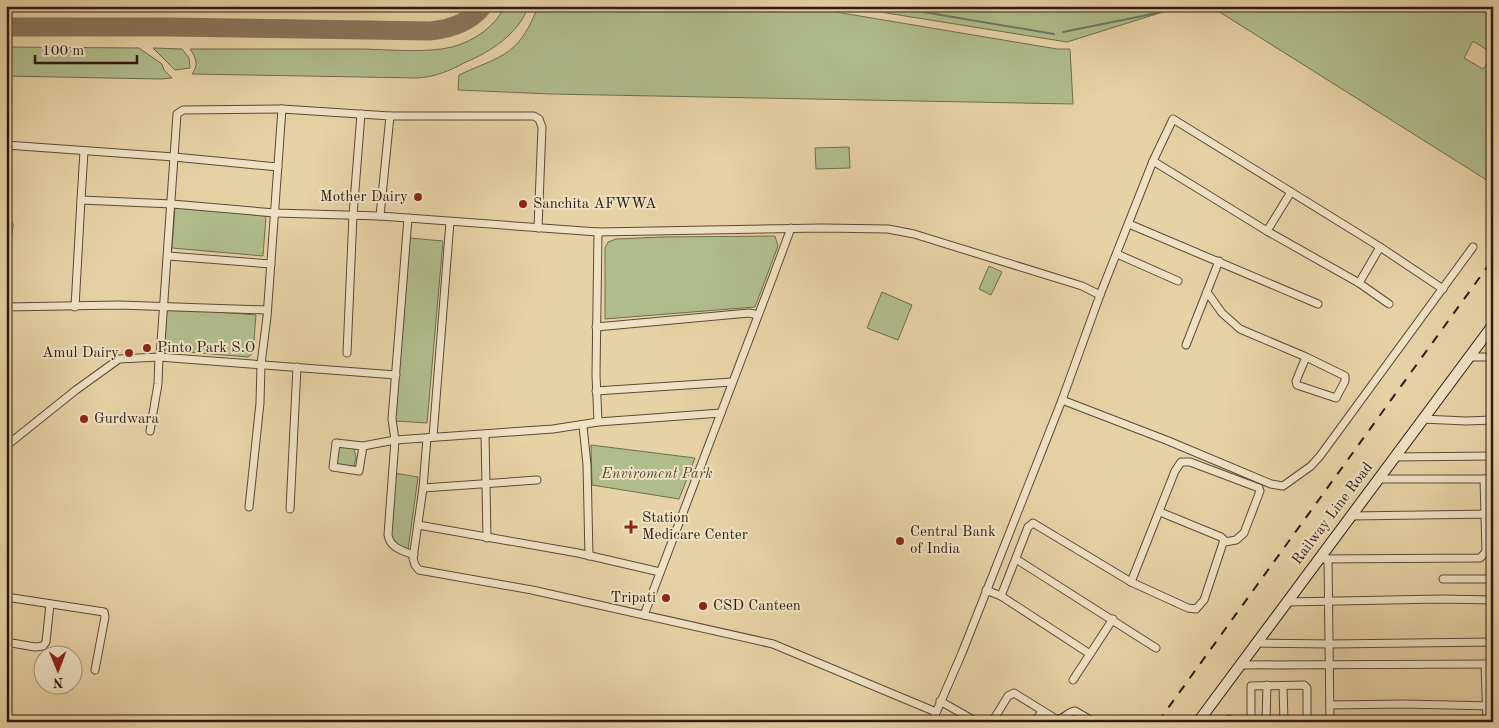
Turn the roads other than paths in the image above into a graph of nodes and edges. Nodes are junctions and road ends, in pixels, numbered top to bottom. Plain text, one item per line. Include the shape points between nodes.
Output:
1 (282, 109) junction
2 (361, 114) junction
3 (390, 116) junction
4 (6, 145) edge
5 (84, 151) junction
6 (174, 157) junction
7 (1153, 161) junction
8 (278, 167) junction
9 (1291, 192) junction
10 (81, 200) junction
11 (172, 204) junction
12 (275, 212) junction
13 (353, 215) junction
14 (380, 216) junction
15 (408, 218) junction
16 (6, 219) edge
17 (450, 222) junction
18 (1129, 224) junction
19 (538, 228) junction
20 (790, 228) junction
21 (1267, 231) junction
22 (598, 232) junction
23 (1380, 247) junction
24 (1473, 247) dead end
25 (6, 252) edge
26 (1117, 254) junction
27 (168, 256) junction
28 (1219, 261) junction
29 (271, 264) junction
30 (1178, 281) dead end
31 (1359, 283) junction
32 (1443, 289) junction
33 (1207, 292) junction
34 (1100, 294) junction
35 (1318, 304) dead end
36 (1389, 304) dead end
37 (164, 306) junction
38 (6, 307) edge
39 (75, 307) junction
40 (267, 310) junction
41 (758, 315) junction
42 (1493, 325) edge
43 (596, 327) junction
44 (1489, 335) edge
45 (1186, 344) dead end
46 (347, 353) dead end
47 (160, 357) junction
48 (1306, 357) junction
49 (1469, 357) junction
50 (1493, 357) edge
51 (261, 364) junction
52 (297, 367) junction
53 (396, 375) junction
54 (732, 382) junction
55 (596, 391) junction
56 (1062, 400) junction
57 (720, 413) junction
58 (1422, 419) junction
59 (1493, 420) edge
60 (598, 422) junction
61 (583, 426) junction
62 (150, 431) dead end
63 (485, 434) junction
64 (430, 438) junction
65 (395, 440) junction
66 (6, 446) edge
67 (363, 446) junction
68 (1493, 456) edge
69 (1395, 457) junction
70 (1378, 479) junction
71 (1484, 479) junction
72 (1493, 479) edge
73 (537, 480) dead end
74 (487, 483) junction
75 (423, 488) junction
76 (249, 507) dead end
77 (290, 509) dead end
78 (1160, 512) junction
79 (1489, 514) edge
80 (1350, 516) junction
81 (418, 525) junction
82 (488, 538) junction
83 (1224, 542) junction
84 (1489, 552) edge
85 (414, 556) junction
86 (590, 556) junction
87 (1016, 559) junction
88 (1323, 559) junction
89 (660, 572) junction
90 (1443, 579) dead end
91 (1493, 579) edge
92 (1130, 582) junction
93 (986, 590) junction
94 (1001, 596) junction
95 (6, 598) edge
96 (1493, 600) edge
97 (1287, 602) junction
98 (1328, 602) junction
99 (50, 604) junction
100 (644, 615) junction
101 (1113, 619) junction
102 (6, 642) edge
103 (1493, 642) edge
104 (1257, 643) junction
105 (1330, 644) junction
106 (1156, 648) dead end
107 (1090, 654) junction
108 (1489, 664) edge
109 (1240, 665) junction
110 (1330, 665) junction
111 (95, 670) dead end
112 (1073, 680) dead end
113 (1266, 685) junction
114 (1283, 686) junction
115 (940, 701) junction
116 (1330, 705) junction
117 (1490, 707) edge
118 (1042, 711) junction
119 (936, 712) junction
120 (1201, 721) edge
121 (932, 722) edge
122 (976, 722) edge
123 (992, 722) edge
124 (1035, 722) edge
125 (1094, 722) edge
126 (1251, 722) edge
127 (1266, 722) edge
128 (1284, 722) edge
129 (1307, 722) edge
130 (1330, 722) edge
131 (1487, 722) edge

1 - 2 street
1 - 6 street via 180,111 176,117
1 - 8 street
2 - 3 street
2 - 13 street
3 - 14 street
3 - 19 street via 534,116 539,119 542,126
4 - 5 street
5 - 6 street
5 - 10 street
6 - 8 street
6 - 11 street
7 - 9 street via 1173,119
7 - 18 street
7 - 21 street
8 - 12 street
9 - 21 street
9 - 23 street
10 - 11 street
10 - 39 street
11 - 12 street
11 - 27 street
12 - 13 street
12 - 29 street
13 - 14 street
13 - 46 street
14 - 15 street
15 - 17 street
15 - 53 street
16 - 25 street via 9,225
17 - 19 street
17 - 64 street
18 - 26 street
18 - 28 street
19 - 22 street
20 - 22 street
20 - 34 street via 895,229
20 - 41 street
21 - 31 street
22 - 43 street
23 - 31 street
23 - 32 street
24 - 32 street
26 - 30 street
26 - 34 street
27 - 29 street
27 - 37 street
28 - 33 street
28 - 35 street
29 - 40 street
31 - 36 street
32 - 56 street via 1320,456 1283,486
33 - 45 street
33 - 48 street via 1222,313 1240,329
34 - 56 street
37 - 39 street
37 - 40 street
37 - 47 street
38 - 39 street
40 - 51 street
41 - 43 street via 749,313
41 - 54 street
42 - 44 street, Railway Line Road
43 - 55 street
44 - 49 street, Railway Line Road
47 - 51 street
47 - 62 street
47 - 66 street via 115,361
48 - 48 street via 1296,384 1336,398 1345,376
49 - 50 street
49 - 58 street, Railway Line Road
51 - 52 street
51 - 76 street
52 - 53 street
52 - 77 street
53 - 65 street via 392,419
54 - 55 street
54 - 57 street
55 - 60 street
56 - 93 street
57 - 60 street
57 - 89 street
58 - 59 street
58 - 69 street, Railway Line Road
60 - 61 street
61 - 63 street
61 - 86 street
63 - 64 street
63 - 74 street
64 - 65 street
64 - 75 street
65 - 67 street
65 - 85 street via 388,538 395,547
67 - 67 street via 336,443 333,467 360,471
68 - 69 street
69 - 70 street, Railway Line Road
70 - 71 street
70 - 80 street, Railway Line Road
71 - 72 street
71 - 79 street
73 - 74 street
74 - 75 street
74 - 82 street
75 - 81 street
78 - 83 street via 1221,536
78 - 83 street via 1175,471 1183,461 1258,486 1260,491 1244,533 1236,540
78 - 92 street
79 - 80 street
79 - 84 street
80 - 88 street, Railway Line Road
81 - 82 street
81 - 85 street
82 - 86 street
83 - 92 street via 1204,600 1196,609
84 - 88 street via 1480,558
85 - 100 street via 416,568 423,571 532,590
86 - 89 street
87 - 92 street via 1028,527 1034,523
87 - 94 street
87 - 101 street
88 - 97 street, Railway Line Road
88 - 98 street
89 - 100 street
90 - 91 street
93 - 94 street
93 - 115 street
94 - 107 street
95 - 99 street
96 - 98 street
97 - 98 street
97 - 104 street, Railway Line Road
98 - 105 street
99 - 102 street via 44,646
99 - 111 street via 104,612
100 - 119 street via 773,644
101 - 106 street
101 - 107 street
103 - 105 street
104 - 105 street
104 - 109 street, Railway Line Road
105 - 110 street
107 - 112 street
108 - 110 street
108 - 117 street
109 - 110 street
109 - 120 street, Railway Line Road
110 - 116 street
113 - 114 street
113 - 126 street via 1251,686
113 - 127 street
114 - 128 street
114 - 129 street via 1307,686
115 - 119 street
115 - 122 street
116 - 117 street
116 - 130 street
117 - 131 street
118 - 123 street via 1012,693
118 - 124 street
118 - 125 street via 1058,720 1075,711
119 - 121 street

